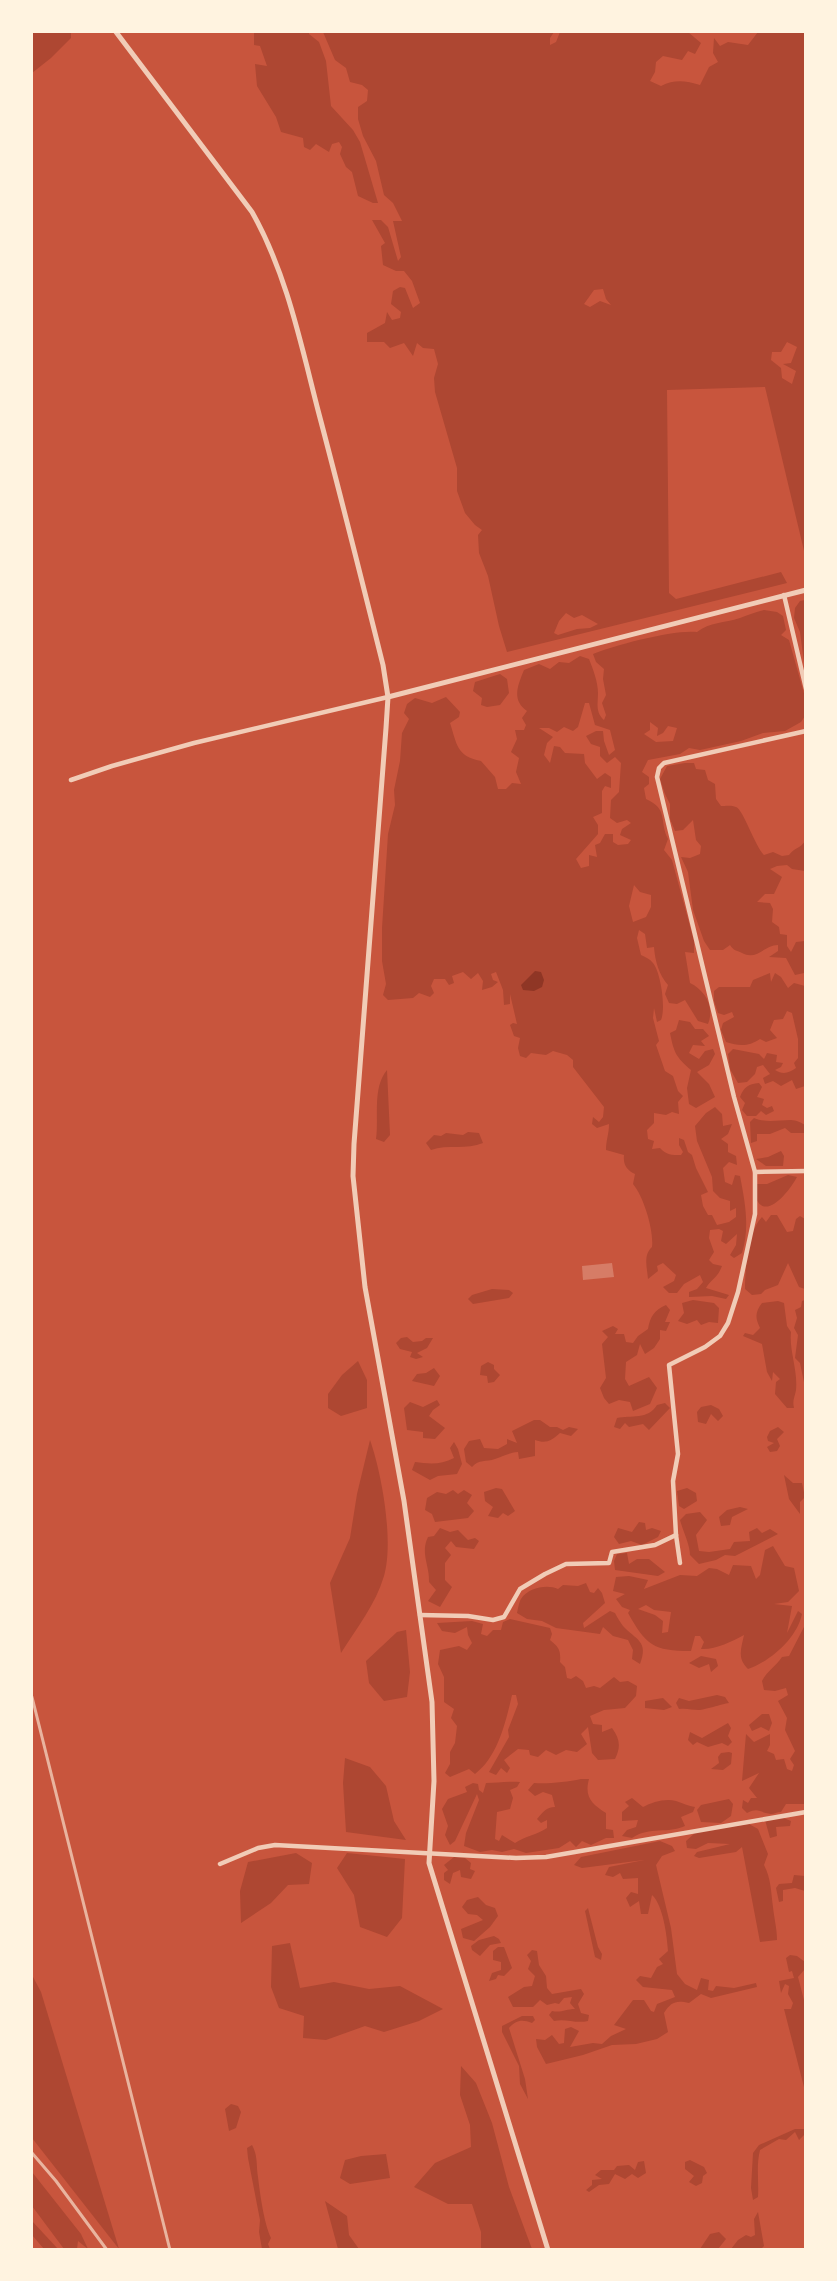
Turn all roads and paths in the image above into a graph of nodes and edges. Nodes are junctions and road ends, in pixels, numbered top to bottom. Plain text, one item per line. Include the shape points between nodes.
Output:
1 (116, 32) edge
2 (806, 590) edge
3 (784, 595) junction
4 (806, 689) edge
5 (388, 697) junction
6 (806, 731) edge
7 (71, 780) dead end
8 (806, 1171) edge
9 (755, 1172) junction
10 (676, 1535) junction
11 (680, 1563) dead end
12 (420, 1615) junction
13 (806, 1812) edge
14 (429, 1853) junction
15 (219, 1864) dead end
16 (548, 2250) edge

1 - 5 street via 252,212 272,249 337,481
2 - 3 street
3 - 4 street
3 - 5 street
5 - 7 street via 194,743
5 - 12 street via 353,1176 365,1287
6 - 9 street via 664,763 658,768 657,777
8 - 9 street
9 - 10 street via 755,1214 728,1323 720,1336 669,1365 678,1454 673,1480
10 - 11 street
10 - 12 street via 655,1545 612,1552 609,1563 566,1564 545,1574 520,1588 504,1617 493,1620
12 - 14 street via 434,1725
13 - 14 street via 546,1857
14 - 15 street via 275,1845
14 - 16 street via 435,1885

